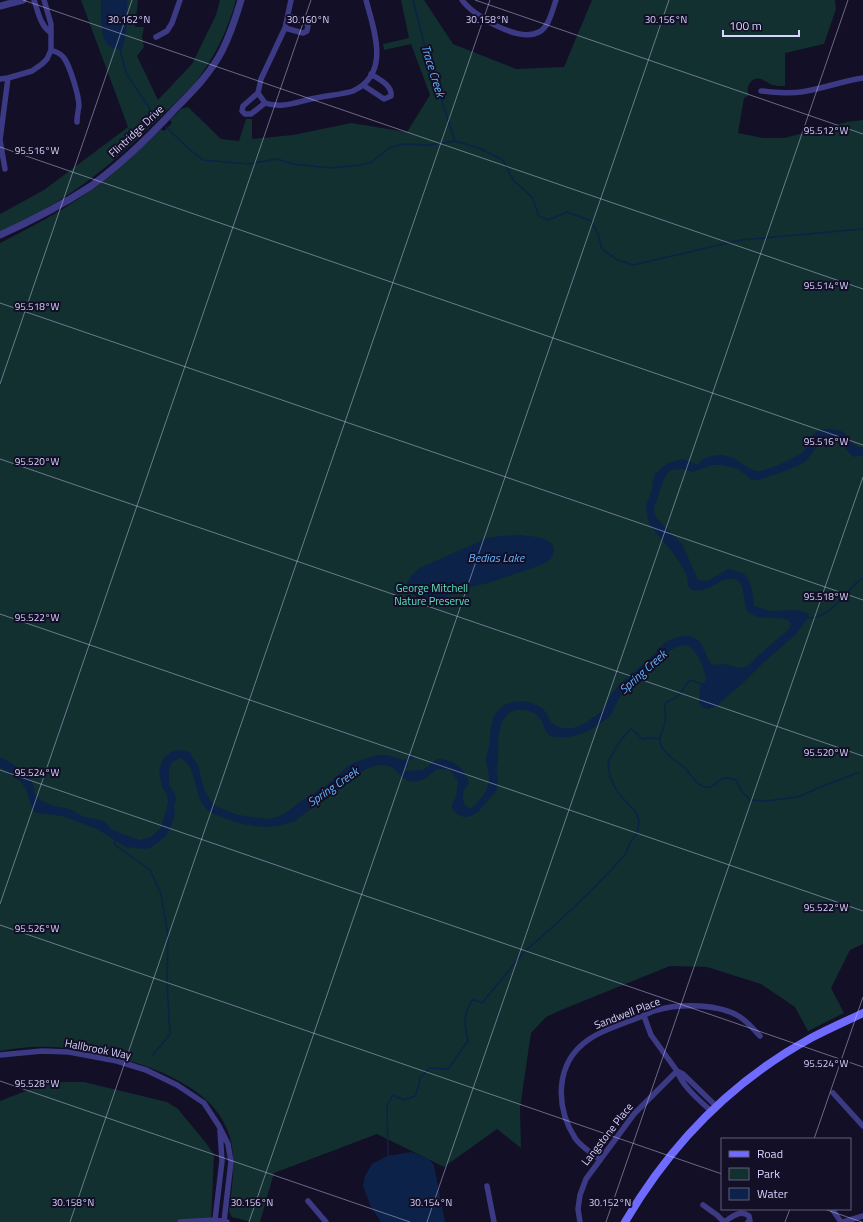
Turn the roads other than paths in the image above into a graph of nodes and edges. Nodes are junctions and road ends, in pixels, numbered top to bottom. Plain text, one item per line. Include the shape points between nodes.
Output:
1 (23, 0) edge
2 (34, 0) edge
3 (44, 0) edge
4 (180, 0) edge
5 (241, 0) edge
6 (291, 0) edge
7 (366, 0) edge
8 (462, 0) edge
9 (556, 0) edge
10 (0, 6) edge
11 (289, 16) junction
12 (285, 28) junction
13 (50, 32) junction
14 (156, 37) dead end
15 (51, 50) junction
16 (371, 74) junction
17 (8, 78) junction
18 (863, 78) edge
19 (0, 79) edge
20 (364, 85) junction
21 (760, 91) dead end
22 (258, 94) junction
23 (265, 103) junction
24 (77, 122) dead end
25 (5, 169) dead end
26 (0, 235) edge
27 (863, 1013) edge
28 (644, 1016) junction
29 (760, 1036) dead end
30 (0, 1055) edge
31 (677, 1071) junction
32 (833, 1093) dead end
33 (714, 1109) junction
34 (219, 1126) junction
35 (863, 1126) edge
36 (600, 1160) junction
37 (487, 1186) dead end
38 (308, 1201) dead end
39 (702, 1204) dead end
40 (833, 1210) edge
41 (863, 1216) edge
42 (215, 1220) junction
43 (180, 1222) edge
44 (225, 1222) edge
45 (326, 1222) edge
46 (494, 1222) edge
47 (580, 1222) edge
48 (625, 1222) edge
49 (724, 1222) edge
50 (748, 1222) edge
51 (842, 1222) edge

1 - 10 street
2 - 13 street via 43,24
3 - 13 street via 51,24
4 - 14 street via 167,31
5 - 26 street, Flintridge Drive via 229,36 207,74 143,142 90,186 41,215
6 - 11 street
7 - 16 street via 378,48 377,61
8 - 9 street via 484,20 516,33 532,35 539,32 549,21
11 - 12 street
11 - 12 street via 305,21 307,31 303,33
12 - 22 street via 260,79
13 - 15 street
15 - 17 street via 47,59 37,69
15 - 24 street via 65,59 72,76 79,105
16 - 20 street
16 - 20 street via 392,90 391,96 384,99
17 - 19 street
17 - 25 street via 0,140
18 - 21 street via 800,92
20 - 23 street via 352,91 287,105 274,106
22 - 23 street
22 - 23 street via 242,111 251,114
27 - 33 main road via 785,1054 756,1073
28 - 29 street, Sandwell Place via 672,1007 707,1007 740,1017
28 - 31 street via 651,1035
28 - 36 street, Sandwell Place via 599,1033 587,1041 570,1060 564,1074 561,1085 564,1115 576,1139
30 - 34 street, Hallbrook Way via 42,1051 69,1052 117,1061 146,1070 178,1085 204,1103
31 - 33 street via 683,1074
31 - 36 street, Langstone Place via 634,1114
32 - 35 street
33 - 48 main road via 668,1158
34 - 42 street, Hallbrook Way via 222,1161
34 - 44 street, Hallbrook Way via 228,1144 230,1162
36 - 47 street, Langstone Place via 586,1179 580,1196
37 - 46 street
38 - 45 street
39 - 49 street
40 - 51 street
41 - 51 street
42 - 43 street
42 - 44 street
49 - 50 street via 739,1213 749,1216

